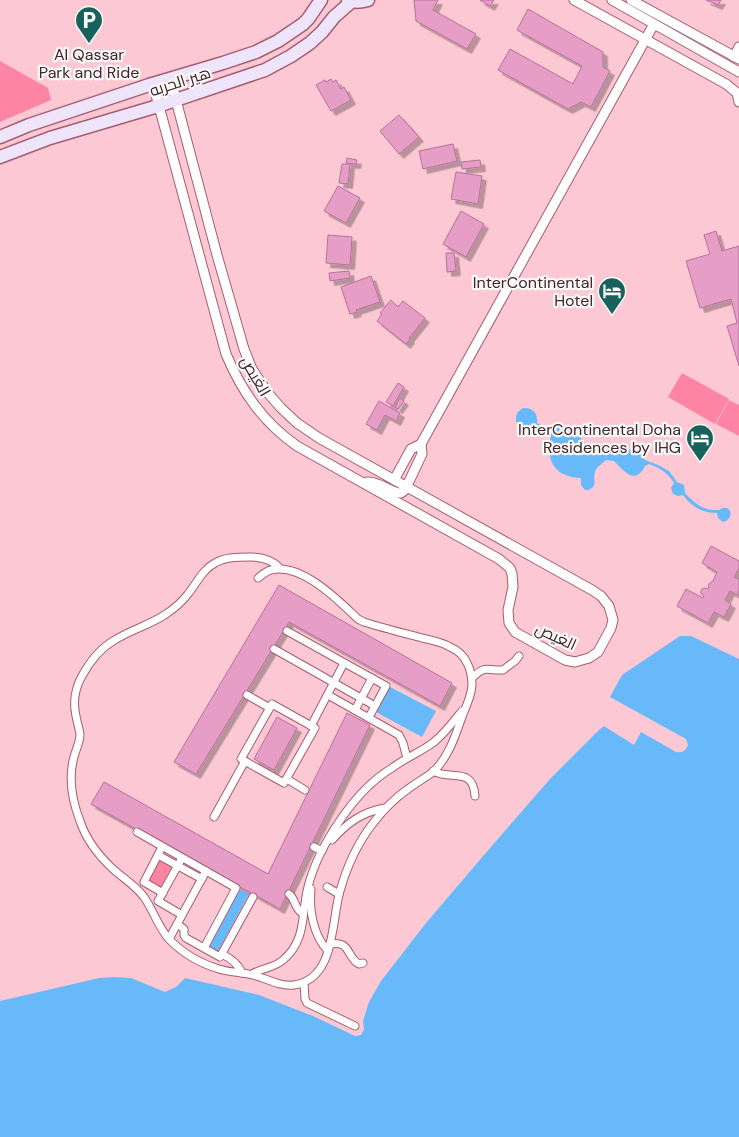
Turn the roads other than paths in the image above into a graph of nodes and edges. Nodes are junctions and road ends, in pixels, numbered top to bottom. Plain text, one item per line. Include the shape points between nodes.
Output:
1 (321, 0) edge
2 (368, 0) edge
3 (574, 0) edge
4 (612, 0) edge
5 (631, 0) edge
6 (349, 1) edge
7 (654, 24) junction
8 (645, 40) junction
9 (739, 47) edge
10 (736, 58) edge
11 (739, 72) edge
12 (172, 78) junction
13 (153, 84) junction
14 (176, 100) junction
15 (739, 102) edge
16 (158, 106) junction
17 (0, 137) edge
18 (0, 157) edge
19 (421, 444) junction
20 (394, 480) junction
21 (362, 483) junction
22 (407, 487) junction
23 (281, 569) junction
24 (258, 578) dead end
25 (287, 631) dead end
26 (274, 649) dead end
27 (518, 656) dead end
28 (344, 663) junction
29 (372, 678) junction
30 (472, 678) junction
31 (334, 683) junction
32 (247, 695) dead end
33 (328, 695) junction
34 (361, 698) junction
35 (467, 705) junction
36 (375, 706) junction
37 (270, 708) junction
38 (355, 710) junction
39 (369, 717) junction
40 (311, 726) junction
41 (407, 758) junction
42 (245, 761) junction
43 (433, 772) junction
44 (286, 779) junction
45 (305, 790) dead end
46 (475, 796) dead end
47 (385, 808) junction
48 (214, 817) dead end
49 (137, 832) dead end
50 (162, 847) junction
51 (314, 847) dead end
52 (323, 849) junction
53 (158, 855) junction
54 (182, 858) junction
55 (178, 865) junction
56 (194, 865) junction
57 (206, 871) junction
58 (190, 872) junction
59 (311, 877) junction
60 (202, 879) junction
61 (327, 887) dead end
62 (163, 893) junction
63 (289, 894) dead end
64 (339, 894) junction
65 (252, 897) dead end
66 (303, 914) junction
67 (182, 915) junction
68 (312, 916) junction
69 (177, 924) junction
70 (169, 939) junction
71 (204, 948) junction
72 (329, 948) junction
73 (222, 954) junction
74 (363, 963) dead end
75 (242, 973) junction
76 (252, 974) junction
77 (304, 983) junction
78 (355, 1026) dead end

1 - 12 main road, هير الحربه via 308,19 278,41 256,52
2 - 6 main road
3 - 8 street
4 - 7 street
5 - 10 street
6 - 14 main road, هير الحربه via 322,32 290,56 265,70
7 - 8 street
7 - 11 street
8 - 15 street via 731,87
8 - 19 street
9 - 10 street
12 - 13 main road, هير الحربه
12 - 14 street, الغيص
13 - 16 street, الغيص
13 - 17 main road, هير الحربه
14 - 16 main road, هير الحربه
14 - 20 street, الغيص via 217,255 252,369 267,392 297,423
16 - 18 main road, هير الحربه via 50,138
16 - 21 street, الغيص via 226,354 235,375 251,401 285,437
19 - 20 street via 410,449
19 - 22 street via 422,454
20 - 22 street, الغيص
21 - 22 street via 373,482 399,493
21 - 22 street, الغيص via 510,568 509,623 515,632 565,660 582,661 598,652 613,620 601,596
23 - 24 street
23 - 30 street via 302,574 322,586 364,622 450,646 466,661
23 - 70 street via 264,558 226,558 213,563 173,610 106,646 92,661 76,689 75,711 80,735 71,784 80,824 104,860 144,897
25 - 28 street
26 - 31 street
27 - 30 street via 503,670 484,669
28 - 29 street
28 - 31 street
29 - 34 street
29 - 36 street via 386,686
30 - 35 street
31 - 33 street
31 - 34 street
32 - 37 street
33 - 38 street
33 - 40 street
34 - 36 street
34 - 38 street
35 - 41 street via 435,741
35 - 43 street via 449,749
36 - 39 street
37 - 40 street via 272,704
37 - 42 street via 241,759
38 - 39 street
39 - 41 street via 398,735
40 - 44 street via 315,728
41 - 52 street via 390,768 359,797
42 - 44 street via 284,783
42 - 48 street
43 - 46 street via 444,776 461,775 473,786
43 - 47 street
44 - 45 street
47 - 52 street via 359,816
47 - 64 street via 356,850
49 - 50 street
50 - 53 street
50 - 54 street
51 - 52 street
52 - 59 street
53 - 55 street
53 - 62 street via 144,882
54 - 55 street
54 - 56 street
55 - 58 street
55 - 62 street
56 - 57 street
56 - 58 street
57 - 60 street
57 - 71 street via 236,888
58 - 60 street
59 - 66 street
59 - 68 street
60 - 67 street
61 - 64 street
62 - 67 street via 158,901
63 - 66 street
64 - 72 street
65 - 73 street
66 - 68 street
66 - 76 street via 300,936 290,953 274,966
67 - 69 street
68 - 72 street via 316,930
69 - 70 street
69 - 71 street via 184,929 186,938
70 - 75 street via 200,962
71 - 73 street via 220,957
72 - 74 street via 339,944 346,947 356,962
72 - 77 street via 318,971
73 - 75 street via 235,962
75 - 76 street
76 - 77 street via 289,986
77 - 78 street via 308,1003

